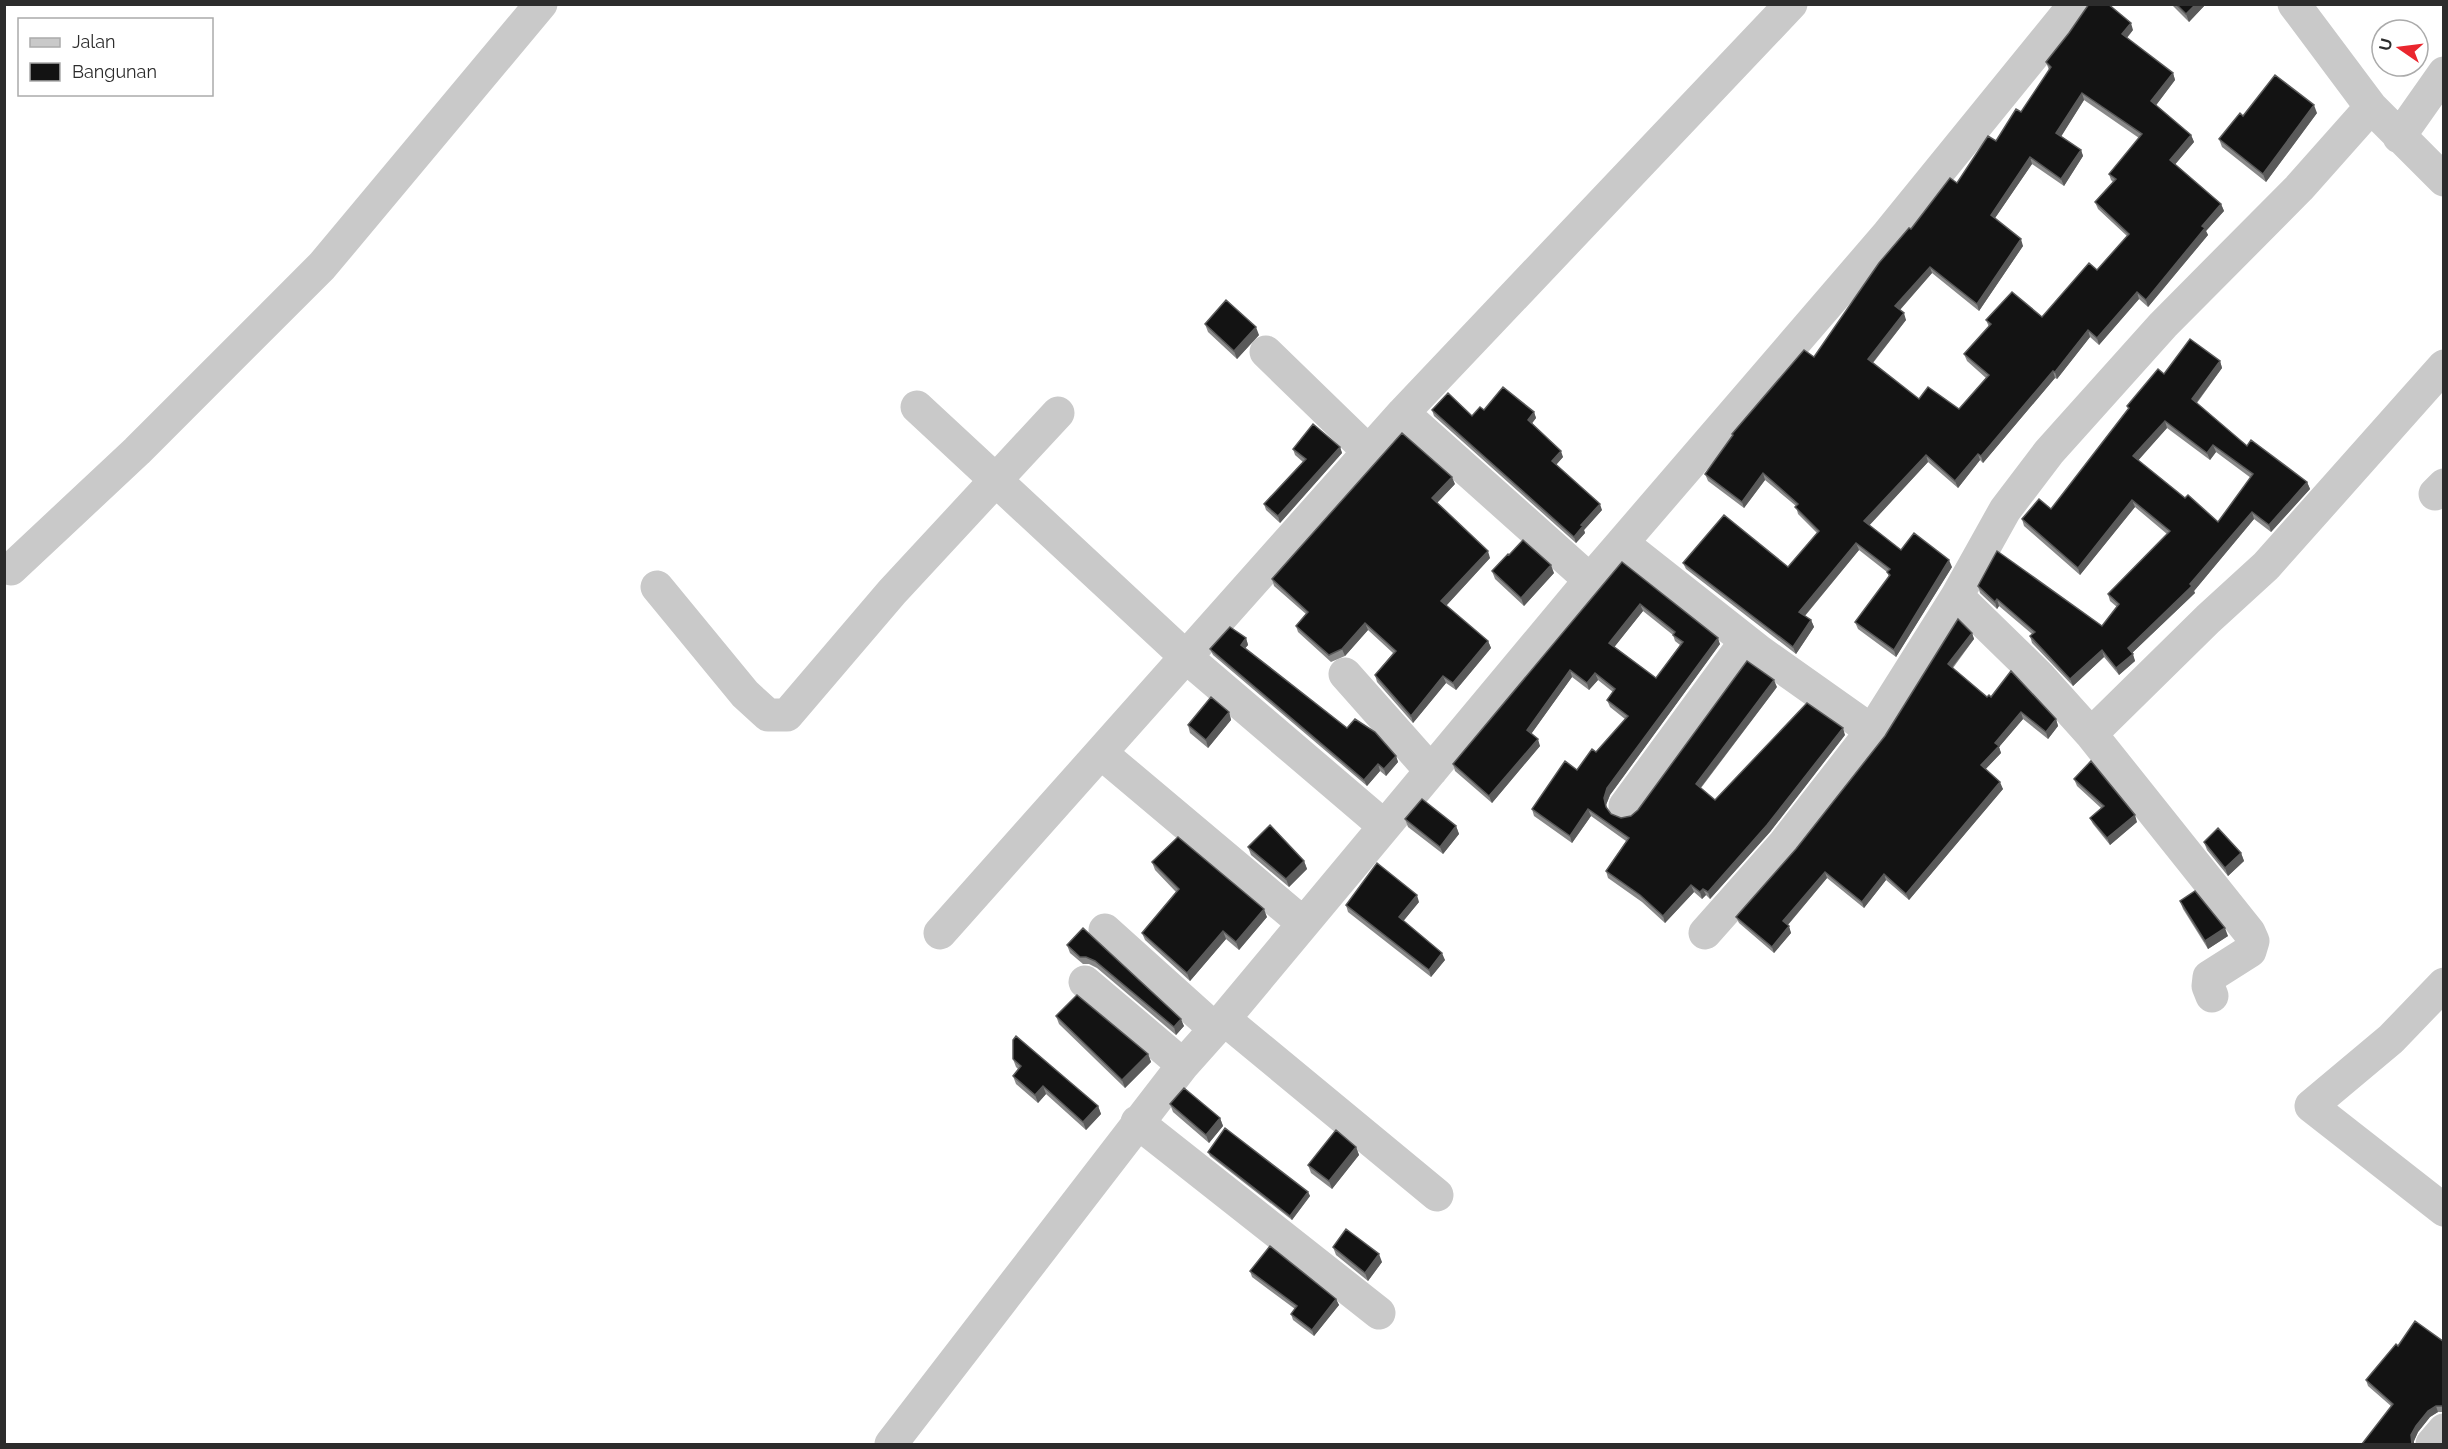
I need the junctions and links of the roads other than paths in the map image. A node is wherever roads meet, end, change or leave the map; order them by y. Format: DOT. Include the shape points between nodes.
graph roads {
  1 [pos="541,4"];
  2 [pos="1791,4"];
  3 [pos="2075,4"];
  4 [pos="2294,4"];
  5 [pos="2444,73"];
  6 [pos="2371,107"];
  7 [pos="2399,137"];
  8 [pos="2444,180"];
  9 [pos="1266,352"];
  10 [pos="2444,366"];
  11 [pos="917,406"];
  12 [pos="1058,413"];
  13 [pos="1403,413"];
  14 [pos="1369,452"];
  15 [pos="996,480"];
  16 [pos="1622,543"];
  17 [pos="11,569"];
  18 [pos="1590,580"];
  19 [pos="657,586"];
  20 [pos="1957,596"];
  21 [pos="1746,640"];
  22 [pos="1186,657"];
  23 [pos="1345,674"];
  24 [pos="1872,731"];
  25 [pos="2091,734"];
  26 [pos="1101,753"];
  27 [pos="1431,771"];
  28 [pos="1625,806"];
  29 [pos="1384,826"];
  30 [pos="1303,923"];
  31 [pos="1105,930"];
  32 [pos="940,933"];
  33 [pos="1705,933"];
  34 [pos="1085,982"];
  35 [pos="2444,984"];
  36 [pos="2212,996"];
  37 [pos="1220,1024"];
  38 [pos="1183,1065"];
  39 [pos="1137,1122"];
  40 [pos="1437,1195"];
  41 [pos="2444,1210"];
  42 [pos="1379,1313"];
  43 [pos="2444,1430"];
  44 [pos="891,1444"];
  45 [pos="2432,1444"];
  1 -- 17 [label="street" via="322,266 138,451"];
  2 -- 13 [label="street"];
  3 -- 16 [label="street" via="1888,234"];
  4 -- 6 [label="street"];
  5 -- 7 [label="street"];
  6 -- 7 [label="street"];
  6 -- 20 [label="street" via="2299,188 2163,325 2049,452 2006,510"];
  7 -- 8 [label="street"];
  9 -- 14 [label="street"];
  10 -- 25 [label="street" via="2266,566"];
  11 -- 15 [label="street"];
  12 -- 15 [label="street"];
  13 -- 14 [label="street"];
  13 -- 18 [label="street"];
  14 -- 22 [label="street"];
  15 -- 19 [label="street" via="892,592 787,715 768,716 745,694"];
  15 -- 22 [label="street"];
  16 -- 18 [label="street"];
  16 -- 21 [label="street"];
  18 -- 27 [label="street"];
  20 -- 24 [label="street"];
  20 -- 25 [label="street" via="2039,676"];
  21 -- 24 [label="street"];
  21 -- 28 [label="street"];
  22 -- 26 [label="street"];
  22 -- 29 [label="street"];
  23 -- 27 [label="street"];
  24 -- 33 [label="street" via="1832,786"];
  25 -- 36 [label="street" via="2249,932 2253,941 2250,951 2209,977"];
  26 -- 30 [label="street"];
  26 -- 32 [label="street"];
  27 -- 29 [label="street"];
  29 -- 30 [label="street"];
  30 -- 37 [label="street"];
  31 -- 37 [label="street"];
  34 -- 38 [label="street"];
  35 -- 41 [label="street" via="2391,1039 2311,1106"];
  37 -- 38 [label="street"];
  37 -- 40 [label="street"];
  38 -- 39 [label="street"];
  39 -- 42 [label="street"];
  39 -- 44 [label="street"];
  43 -- 45 [label="street"];
}
